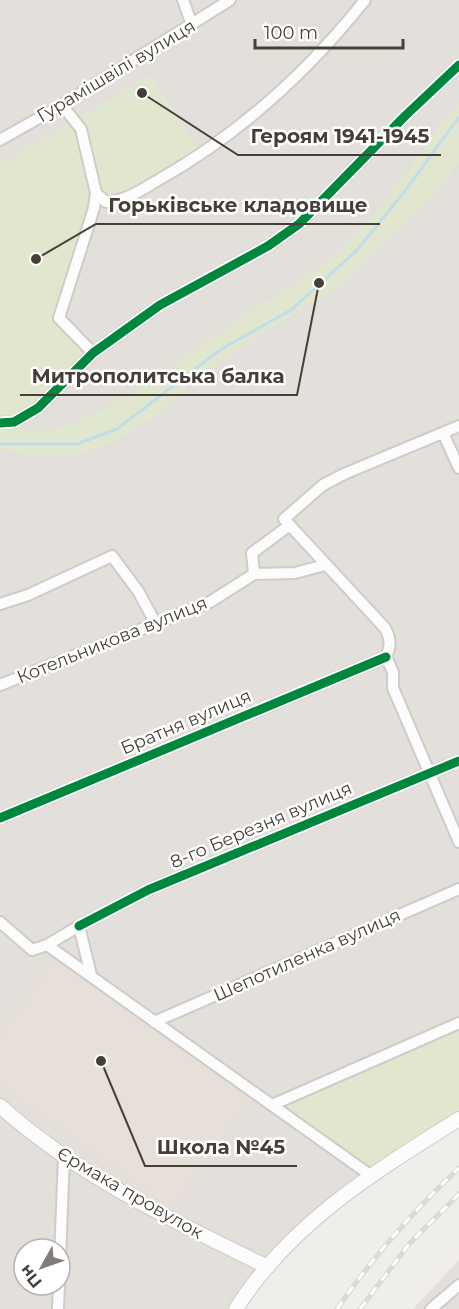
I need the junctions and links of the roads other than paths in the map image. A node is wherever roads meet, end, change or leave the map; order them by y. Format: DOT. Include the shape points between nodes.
graph roads {
  1 [pos="183,0"];
  2 [pos="230,0"];
  3 [pos="365,0"];
  4 [pos="192,25"];
  5 [pos="459,65"];
  6 [pos="62,105"];
  7 [pos="0,140"];
  8 [pos="96,193"];
  9 [pos="93,353"];
  10 [pos="0,423"];
  11 [pos="459,426"];
  12 [pos="442,434"];
  13 [pos="459,468"];
  14 [pos="290,525"];
  15 [pos="325,565"];
  16 [pos="254,574"];
  17 [pos="0,604"];
  18 [pos="156,624"];
  19 [pos="386,657"];
  20 [pos="0,685"];
  21 [pos="459,760"];
  22 [pos="429,773"];
  23 [pos="0,818"];
  24 [pos="459,842"];
  25 [pos="459,888"];
  26 [pos="0,922"];
  27 [pos="79,926"];
  28 [pos="47,945"];
  29 [pos="91,975"];
  30 [pos="154,1022"];
  31 [pos="459,1023"];
  32 [pos="272,1105"];
  33 [pos="0,1106"];
  34 [pos="459,1119"];
  35 [pos="64,1156"];
  36 [pos="370,1175"];
  37 [pos="61,1237"];
  38 [pos="268,1268"];
  39 [pos="459,1285"];
  40 [pos="236,1309"];
  41 [pos="431,1309"];
  1 -- 4 [label="street"];
  2 -- 4 [label="street, Гурамішвілі вулиця"];
  3 -- 8 [label="street" via="328,47 289,86 223,140 119,201 106,202"];
  4 -- 6 [label="street, Гурамішвілі вулиця"];
  5 -- 9 [label="street" via="299,224 268,246 160,304"];
  6 -- 7 [label="street, Гурамішвілі вулиця"];
  6 -- 8 [label="street" via="81,129"];
  8 -- 9 [label="street" via="59,311 62,322"];
  9 -- 10 [label="street" via="38,408 14,422"];
  11 -- 12 [label="street"];
  12 -- 13 [label="street"];
  12 -- 14 [label="street" via="385,455 323,485 284,519"];
  14 -- 15 [label="street"];
  14 -- 16 [label="street" via="252,553"];
  15 -- 16 [label="street" via="295,573"];
  15 -- 19 [label="street" via="385,628 390,638"];
  16 -- 18 [label="street, Котельникова вулиця" via="210,602"];
  17 -- 18 [label="street" via="112,556"];
  18 -- 20 [label="street, Котельникова вулиця"];
  19 -- 22 [label="street" via="393,672 393,688"];
  19 -- 23 [label="street, Братня вулиця"];
  21 -- 22 [label="street, 8-го Березня вулиця"];
  22 -- 24 [label="street"];
  22 -- 27 [label="street, 8-го Березня вулиця" via="148,890"];
  25 -- 30 [label="street, Шепотиленка вулиця"];
  26 -- 28 [label="street" via="15,932 27,948"];
  27 -- 28 [label="street, 8-го Березня вулиця"];
  27 -- 29 [label="street"];
  28 -- 29 [label="street"];
  29 -- 30 [label="street"];
  30 -- 32 [label="street"];
  31 -- 32 [label="street"];
  32 -- 36 [label="street"];
  33 -- 35 [label="street, Єрмака провулок"];
  34 -- 36 [label="street"];
  35 -- 37 [label="street"];
  35 -- 38 [label="street, Єрмака провулок" via="130,1197"];
  36 -- 38 [label="street" via="333,1202"];
  38 -- 40 [label="street"];
  39 -- 41 [label="street"];
}
